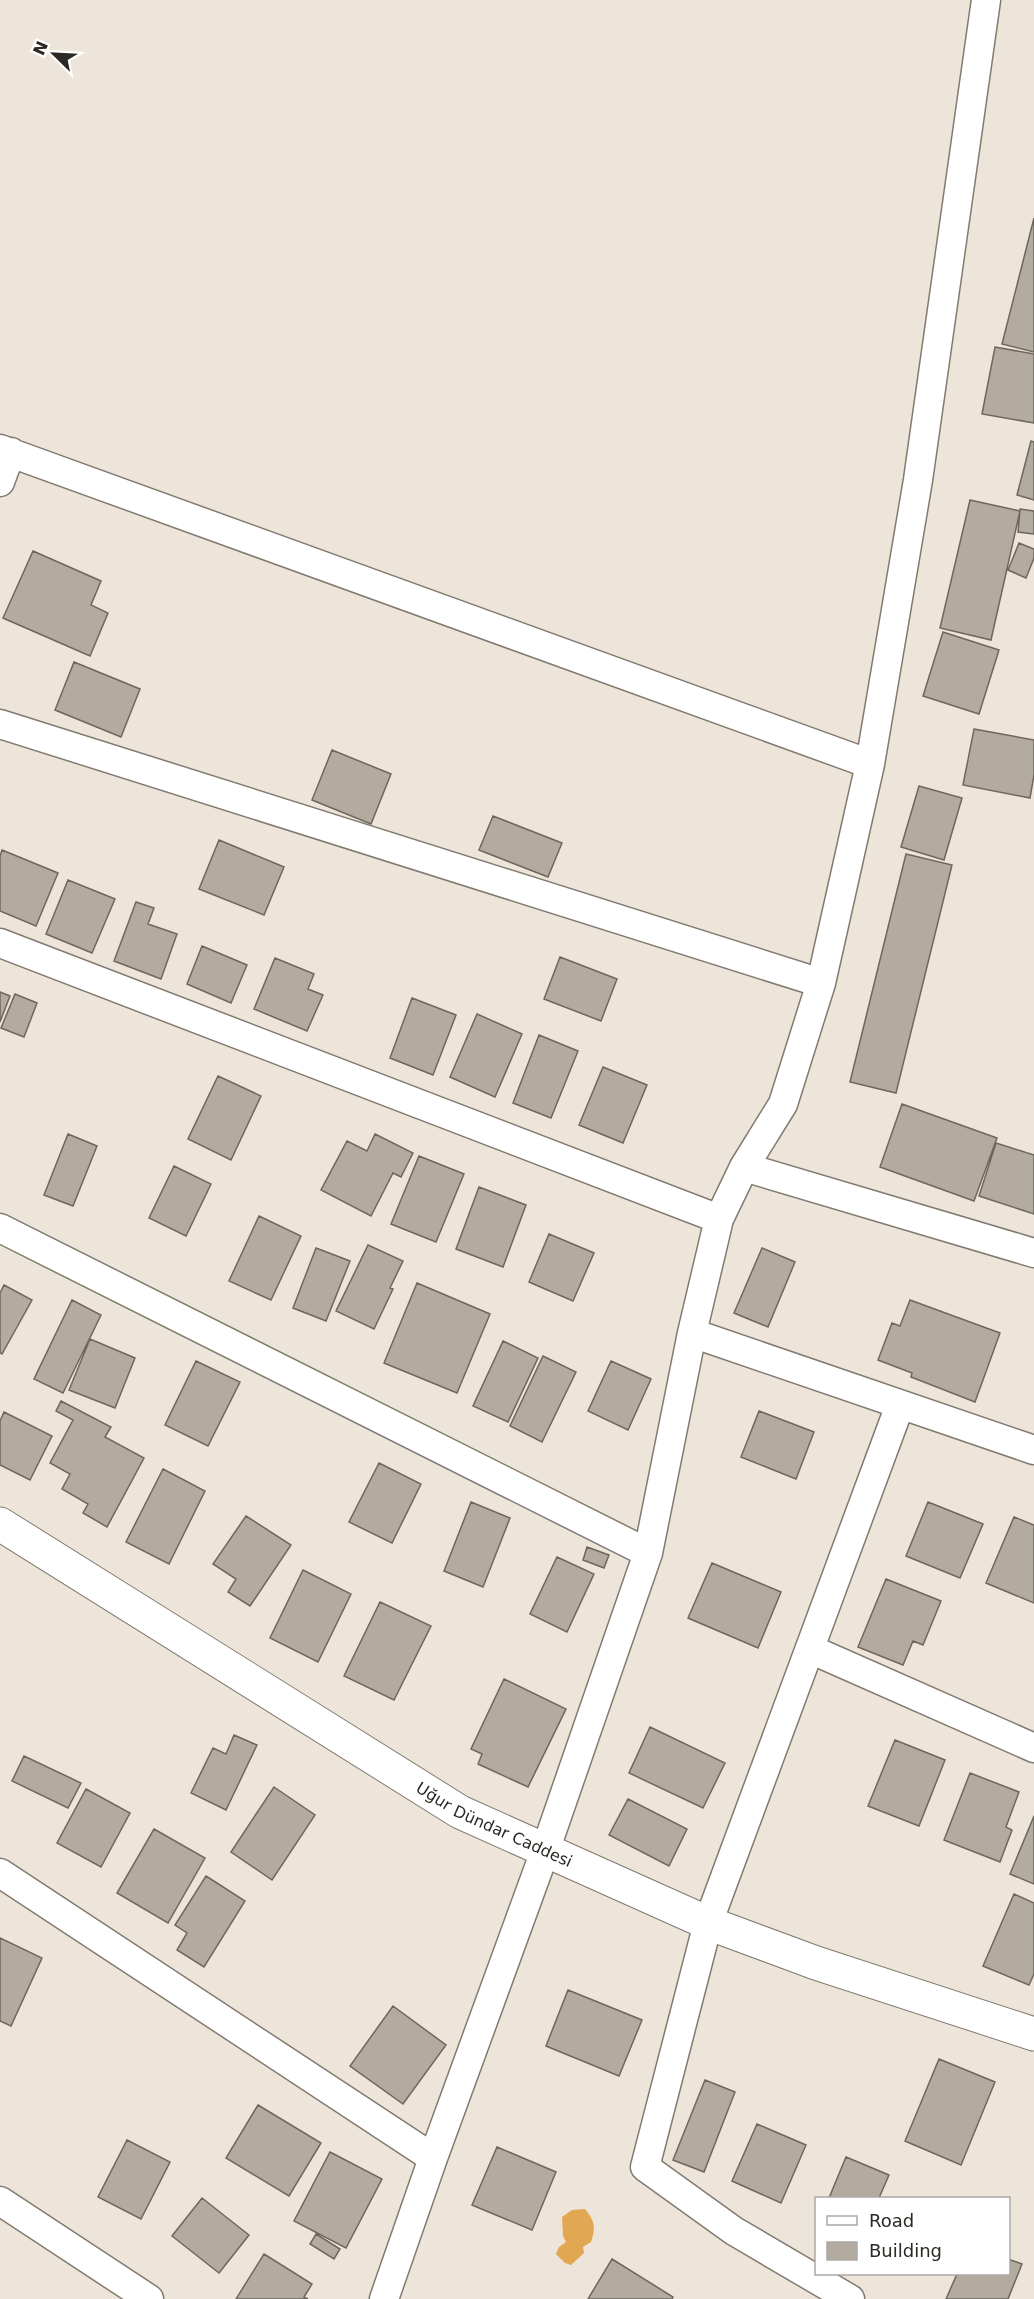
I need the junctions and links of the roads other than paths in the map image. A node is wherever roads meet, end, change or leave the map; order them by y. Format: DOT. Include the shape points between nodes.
graph roads {
  1 [pos="986,0"];
  2 [pos="5,450"];
  3 [pos="0,482"];
  4 [pos="0,724"];
  5 [pos="870,764"];
  6 [pos="0,943"];
  7 [pos="822,983"];
  8 [pos="744,1167"];
  9 [pos="719,1219"];
  10 [pos="0,1228"];
  11 [pos="1034,1253"];
  12 [pos="692,1333"];
  13 [pos="900,1405"];
  14 [pos="1034,1450"];
  15 [pos="0,1524"];
  16 [pos="648,1553"];
  17 [pos="810,1649"];
  18 [pos="1034,1748"];
  19 [pos="545,1851"];
  20 [pos="0,1873"];
  21 [pos="708,1923"];
  22 [pos="1034,2034"];
  23 [pos="433,2158"];
  24 [pos="0,2200"];
  25 [pos="149,2299"];
  26 [pos="384,2299"];
  27 [pos="850,2299"];
  1 -- 5 [label="street" via="918,480"];
  2 -- 3 [label="street"];
  2 -- 5 [label="street"];
  4 -- 7 [label="street"];
  5 -- 7 [label="street"];
  6 -- 9 [label="street"];
  7 -- 8 [label="street" via="783,1104"];
  8 -- 9 [label="street"];
  8 -- 11 [label="street"];
  9 -- 12 [label="street"];
  10 -- 16 [label="street"];
  12 -- 13 [label="street"];
  12 -- 16 [label="street"];
  13 -- 14 [label="street"];
  13 -- 17 [label="street"];
  15 -- 19 [label="street, Uğur Dündar Caddesi" via="460,1812"];
  16 -- 19 [label="street"];
  17 -- 18 [label="street"];
  17 -- 21 [label="street"];
  19 -- 21 [label="street, Uğur Dündar Caddesi"];
  19 -- 23 [label="street"];
  20 -- 23 [label="street"];
  21 -- 22 [label="street, Uğur Dündar Caddesi" via="816,1963"];
  21 -- 27 [label="street" via="645,2167 734,2231"];
  23 -- 26 [label="street"];
  24 -- 25 [label="street"];
}
